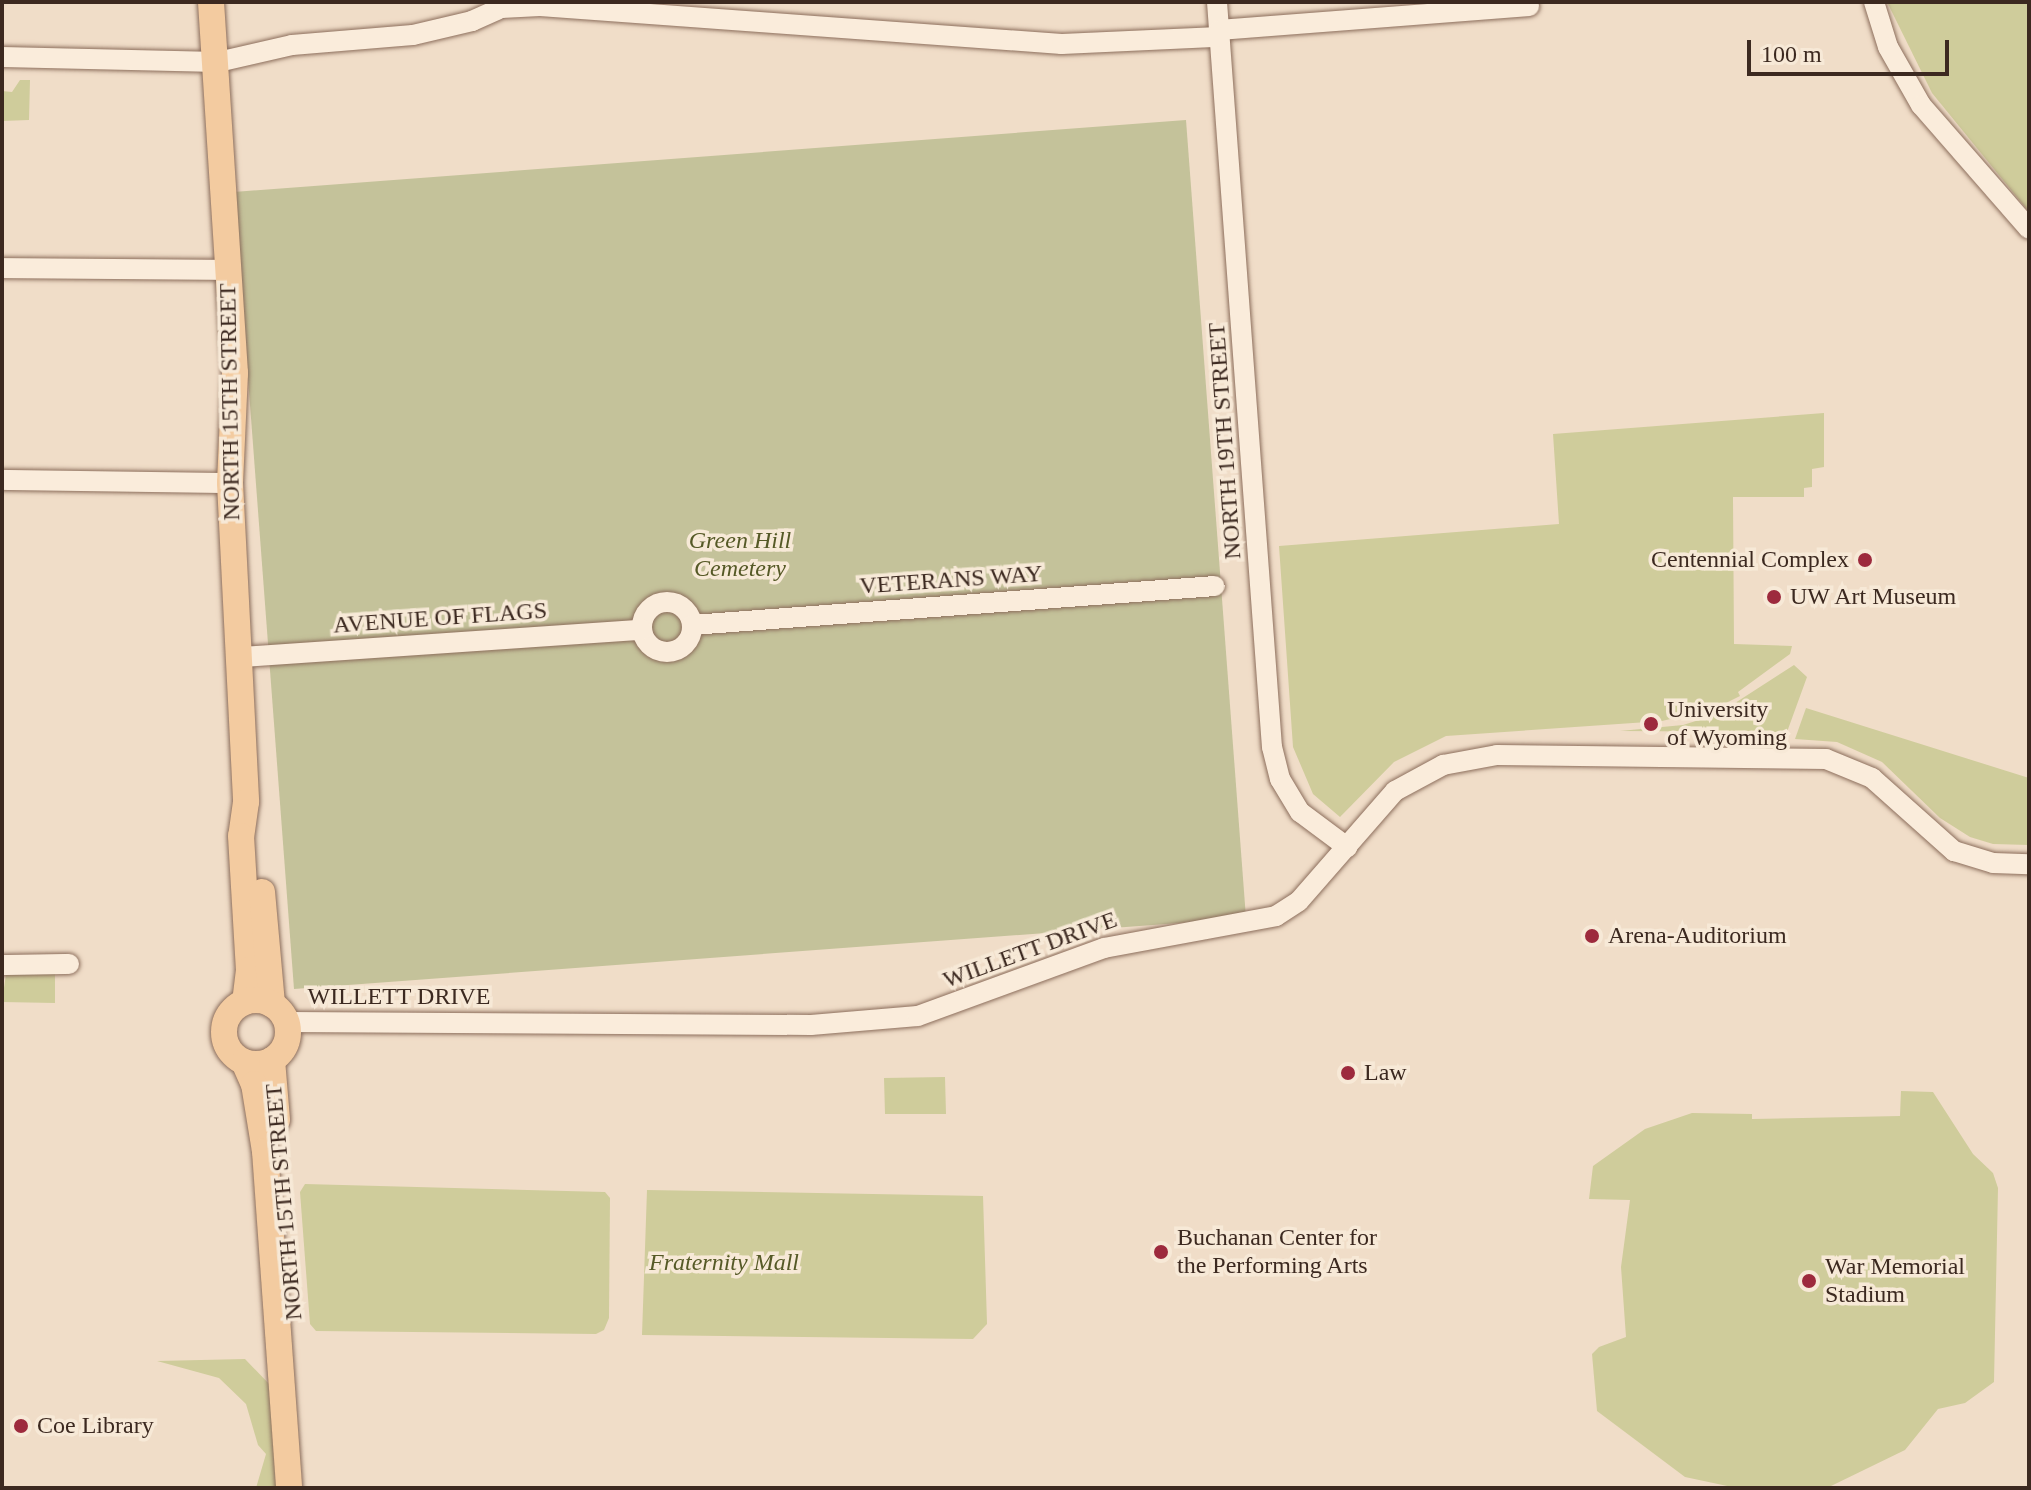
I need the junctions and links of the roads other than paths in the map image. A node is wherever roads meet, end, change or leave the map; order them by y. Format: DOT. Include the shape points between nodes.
graph roads {
  1 [pos="211,2"];
  2 [pos="1217,2"];
  3 [pos="1874,2"];
  4 [pos="1529,6"];
  5 [pos="1219,33"];
  6 [pos="2,57"];
  7 [pos="218,62"];
  8 [pos="2029,229"];
  9 [pos="2,268"];
  10 [pos="227,270"];
  11 [pos="2,480"];
  12 [pos="230,483"];
  13 [pos="1215,586"];
  14 [pos="692,625"];
  15 [pos="642,630"];
  16 [pos="241,657"];
  17 [pos="246,802"];
  18 [pos="1347,847"];
  19 [pos="2029,864"];
  20 [pos="69,964"];
  21 [pos="2,965"];
  22 [pos="245,1002"];
  23 [pos="279,1014"];
  24 [pos="272,1060"];
  25 [pos="244,1062"];
  26 [pos="288,1343"];
  27 [pos="289,1488"];
  28 [pos="306,1488"];
  1 -- 7 [label="main road, NORTH 15TH STREET"];
  2 -- 5 [label="street, NORTH 19TH STREET"];
  3 -- 8 [label="street" via="1888,47 1921,105"];
  4 -- 5 [label="street"];
  5 -- 7 [label="street" via="1062,44 540,6 501,8 413,35 292,45"];
  5 -- 18 [label="street, NORTH 19TH STREET" via="1272,747 1280,779 1300,812"];
  6 -- 7 [label="street"];
  7 -- 10 [label="main road, NORTH 15TH STREET"];
  9 -- 10 [label="street"];
  10 -- 12 [label="main road, NORTH 15TH STREET" via="235,373"];
  11 -- 12 [label="street"];
  12 -- 16 [label="main road, NORTH 15TH STREET"];
  13 -- 14 [label="street, VETERANS WAY"];
  14 -- 15 [label="street" via="688,640 669,652 649,644"];
  14 -- 15 [label="street" via="687,612 668,602 649,610"];
  15 -- 16 [label="street, AVENUE OF FLAGS"];
  16 -- 17 [label="main road, NORTH 15TH STREET"];
  17 -- 22 [label="main road, NORTH 15TH STREET" via="241,836 249,970"];
  17 -- 23 [label="main road, NORTH 15TH STREET" via="256,835"];
  18 -- 19 [label="street, WILLETT DRIVE" via="1395,791 1468,758 1542,753 1794,757 1844,763 1872,778 1954,851 1993,863"];
  18 -- 23 [label="street, WILLETT DRIVE" via="1299,901 1276,916 1104,948 918,1016 811,1025"];
  20 -- 21 [label="street"];
  22 -- 23 [label="main road"];
  22 -- 25 [label="main road, NORTH 15TH STREET" via="228,1016 223,1030 230,1051"];
  23 -- 24 [label="main road, NORTH 15TH STREET" via="286,1042"];
  24 -- 25 [label="main road, NORTH 15TH STREET"];
  24 -- 26 [label="main road, NORTH 15TH STREET"];
  25 -- 26 [label="main road, NORTH 15TH STREET" via="254,1084 265,1151"];
  26 -- 27 [label="main road"];
  26 -- 28 [label="main road"];
}
